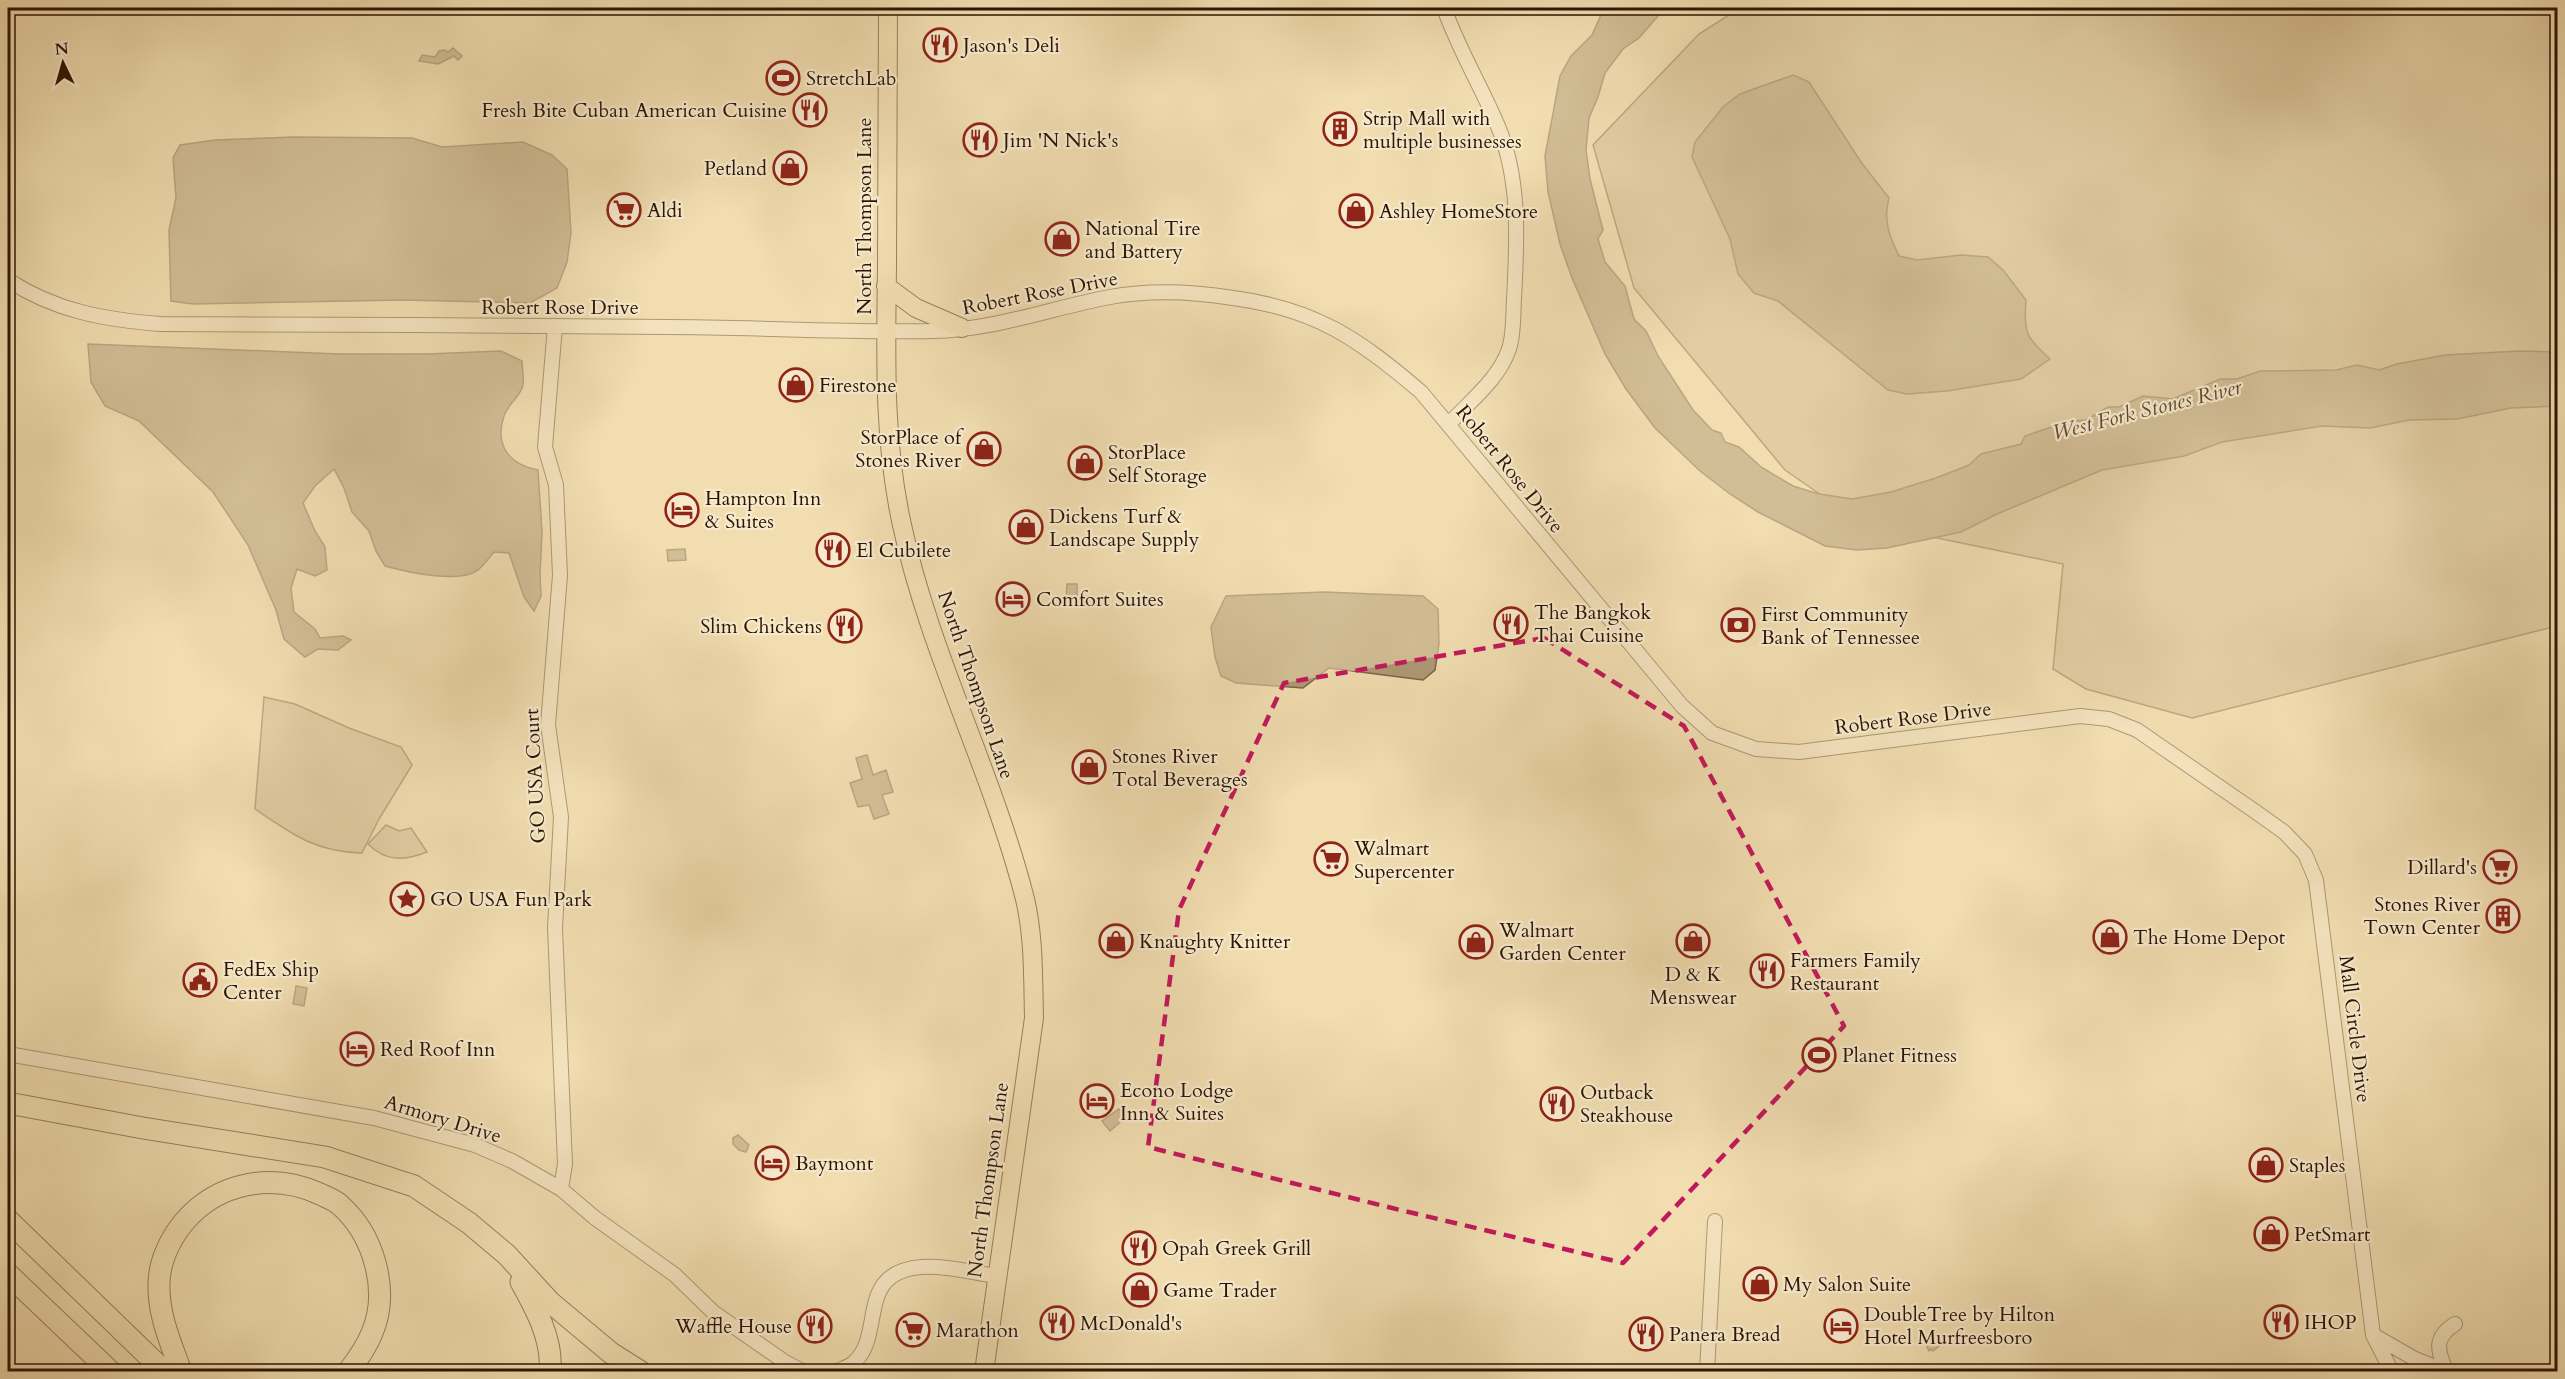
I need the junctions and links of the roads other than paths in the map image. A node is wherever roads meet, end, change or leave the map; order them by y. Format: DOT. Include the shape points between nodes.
graph roads {
  1 [pos="888,8"];
  2 [pos="1444,8"];
  3 [pos="8,280"];
  4 [pos="886,286"];
  5 [pos="555,326"];
  6 [pos="962,328"];
  7 [pos="886,331"];
  8 [pos="1449,424"];
  9 [pos="2206,777"];
  10 [pos="8,1054"];
  11 [pos="8,1102"];
  12 [pos="561,1189"];
  13 [pos="8,1220"];
  14 [pos="1714,1221"];
  15 [pos="469,1223"];
  16 [pos="8,1274"];
  17 [pos="997,1276"];
  18 [pos="2455,1324"];
  19 [pos="2373,1335"];
  20 [pos="111,1371"];
  21 [pos="165,1371"];
  22 [pos="182,1371"];
  23 [pos="348,1371"];
  24 [pos="550,1371"];
  25 [pos="641,1371"];
  26 [pos="804,1371"];
  27 [pos="835,1371"];
  28 [pos="984,1371"];
  29 [pos="1707,1371"];
  30 [pos="2392,1371"];
  31 [pos="2446,1371"];
  1 -- 4 [label="main road, North Thompson Lane"];
  2 -- 8 [label="street" via="1497,125 1512,167 1515,205 1509,348 1489,382"];
  3 -- 5 [label="street, Robert Rose Drive" via="71,311 115,321"];
  4 -- 6 [label="main road" via="916,308"];
  4 -- 7 [label="main road, North Thompson Lane"];
  5 -- 7 [label="street, Robert Rose Drive"];
  5 -- 12 [label="street, GO USA Court" via="545,447 556,485 560,575 548,725 561,818 555,928 565,1164"];
  6 -- 7 [label="street, Robert Rose Drive"];
  6 -- 8 [label="street, Robert Rose Drive" via="995,325 1114,296 1221,297 1285,307 1335,327 1377,354 1421,392"];
  7 -- 17 [label="main road, North Thompson Lane" via="891,472 902,527 918,586 1027,911 1034,1018"];
  8 -- 9 [label="street, Robert Rose Drive" via="1682,706 1713,733 1756,749 1799,752 2080,716 2109,719 2137,730"];
  9 -- 19 [label="street, Mall Circle Drive" via="2284,832 2305,854 2316,880"];
  10 -- 12 [label="street, Armory Drive" via="388,1121 475,1145"];
  11 -- 15 [label="highway" via="325,1157 414,1186"];
  12 -- 26 [label="street, Armory Drive" via="675,1275 713,1312"];
  13 -- 21 [label="highway"];
  14 -- 29 [label="street"];
  15 -- 24 [label="highway" via="518,1276 540,1316"];
  15 -- 25 [label="highway" via="507,1255 550,1302 611,1353"];
  16 -- 20 [label="highway"];
  17 -- 27 [label="street" via="924,1266 901,1270 883,1285 873,1303 867,1341 860,1354 853,1363"];
  17 -- 28 [label="main road, North Thompson Lane"];
  18 -- 31 [label="street" via="2439,1342"];
  19 -- 30 [label="street, Mall Circle Drive"];
  19 -- 31 [label="street"];
  22 -- 23 [label="highway" via="161,1315 159,1283 164,1255 196,1209 236,1188 271,1181 297,1186 339,1204 358,1225 371,1248 380,1304 373,1331"];
}
